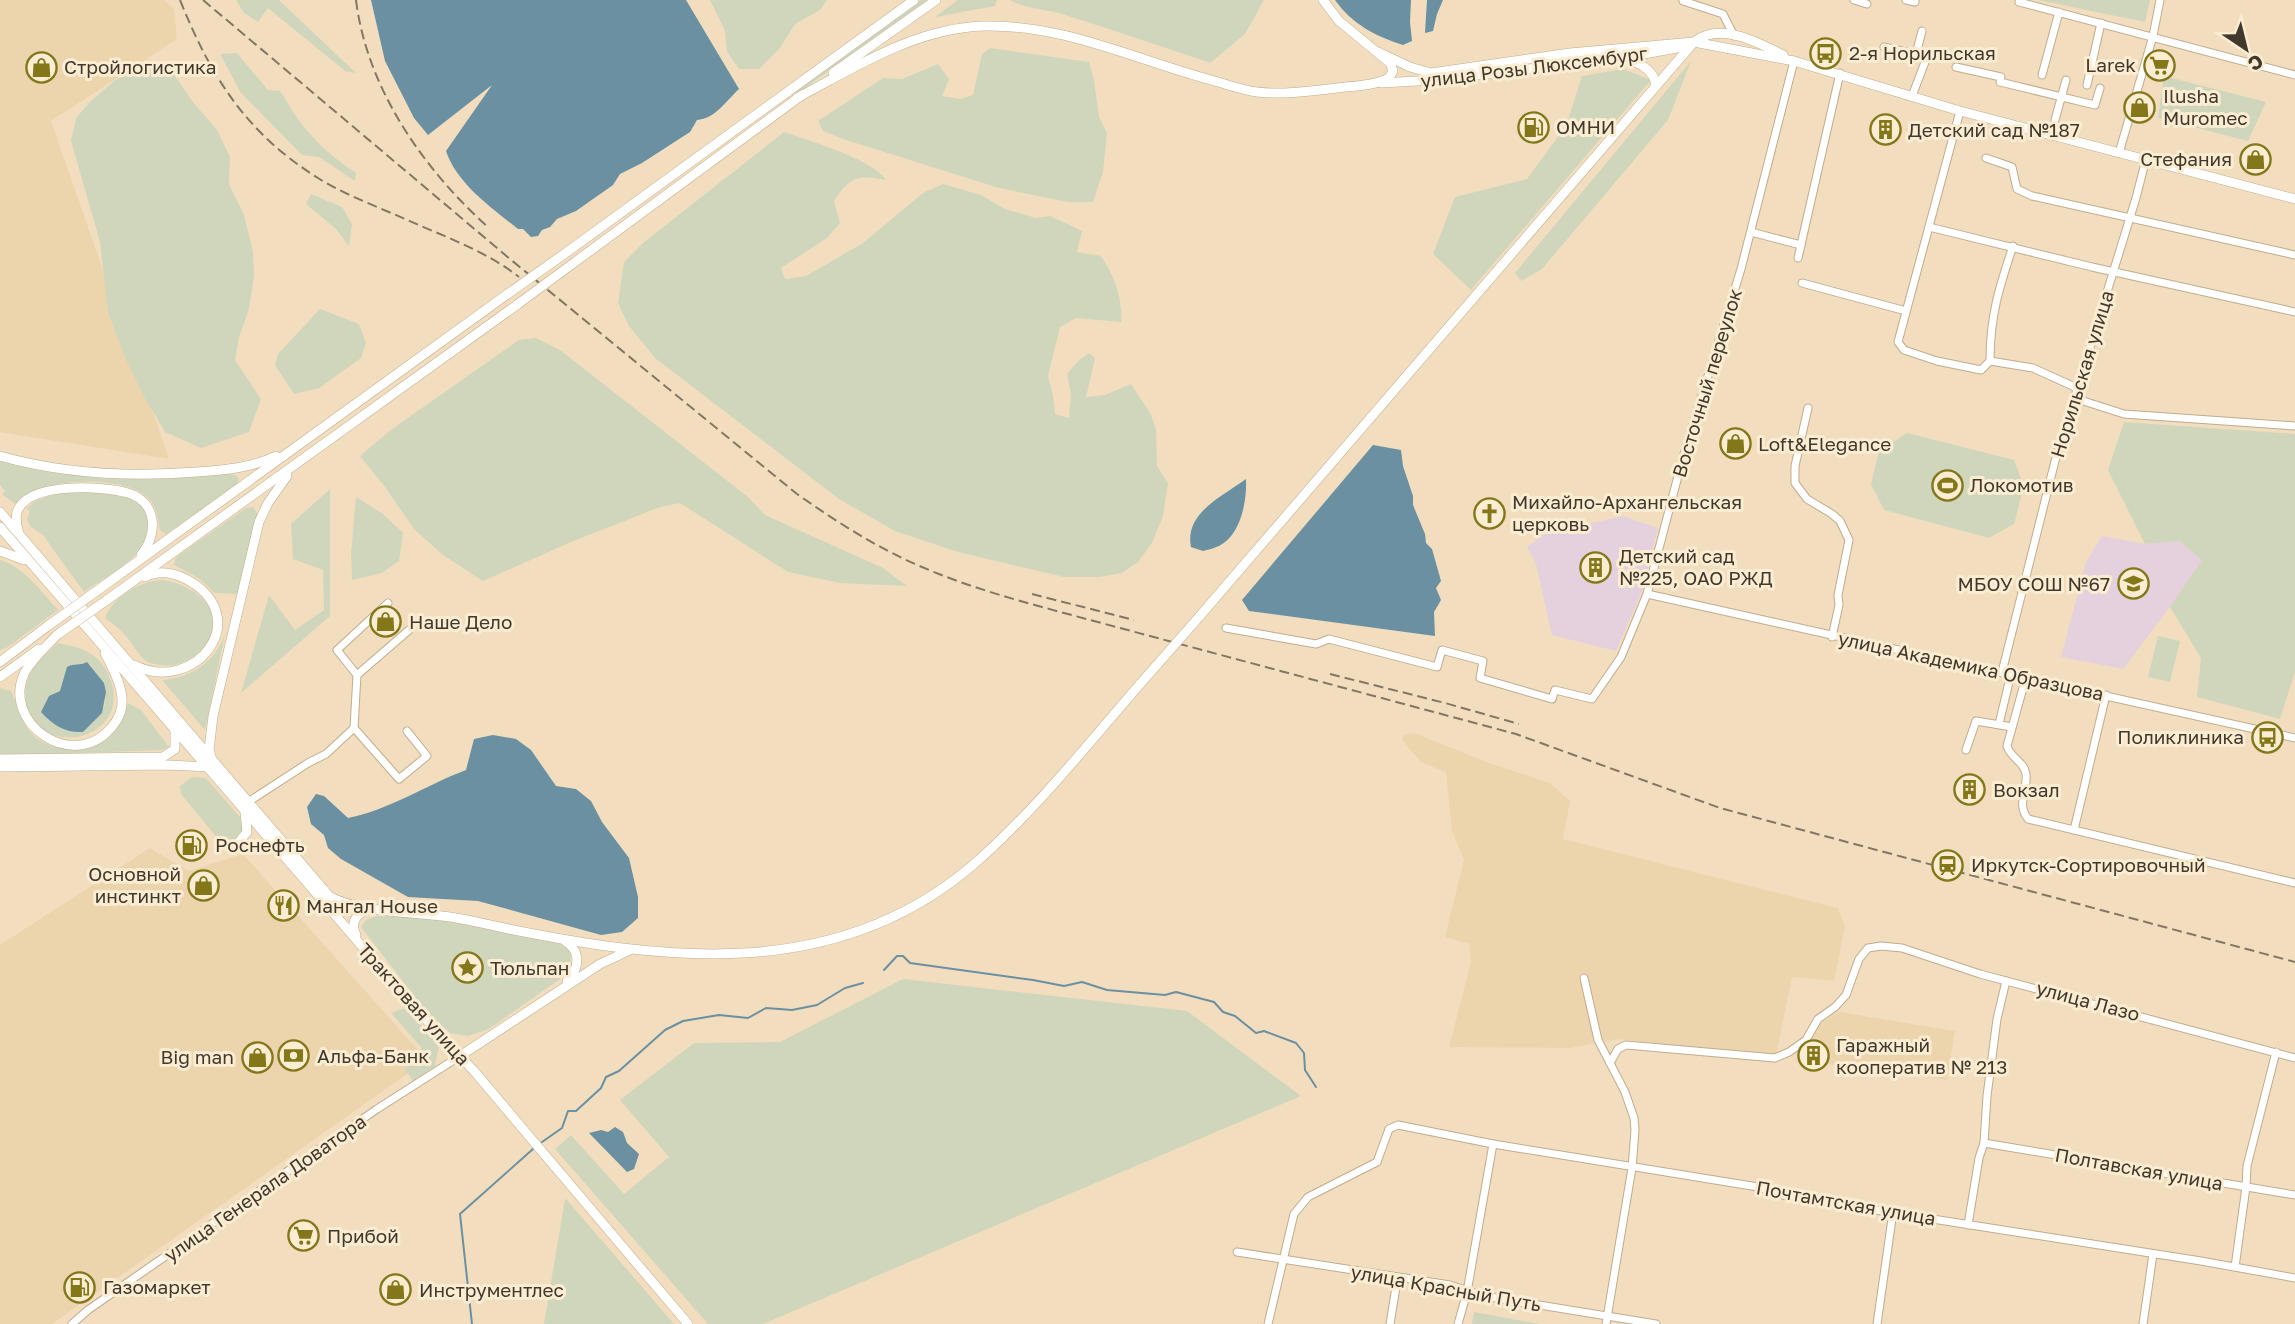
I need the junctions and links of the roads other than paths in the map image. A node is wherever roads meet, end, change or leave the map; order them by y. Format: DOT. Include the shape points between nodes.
graph roads {
  1 [pos="914,0"];
  2 [pos="936,0"];
  3 [pos="1323,0"];
  4 [pos="1854,0"];
  5 [pos="1906,0"];
  6 [pos="1915,0"];
  7 [pos="2160,0"];
  8 [pos="1684,1"];
  9 [pos="2019,2"];
  10 [pos="1867,4"];
  11 [pos="2059,12"];
  12 [pos="2101,23"];
  13 [pos="1922,31"];
  14 [pos="1734,36"];
  15 [pos="2153,36"];
  16 [pos="1694,42"];
  17 [pos="1884,47"];
  18 [pos="1376,51"];
  19 [pos="1916,54"];
  20 [pos="1570,58"];
  21 [pos="1621,58"];
  22 [pos="1794,61"];
  23 [pos="1956,67"];
  24 [pos="1462,73"];
  25 [pos="1840,73"];
  26 [pos="2042,75"];
  27 [pos="2295,75"];
  28 [pos="2066,80"];
  29 [pos="1372,83"];
  30 [pos="1656,85"];
  31 [pos="2087,85"];
  32 [pos="2100,89"];
  33 [pos="1912,96"];
  34 [pos="2062,97"];
  35 [pos="797,99"];
  36 [pos="1960,111"];
  37 [pos="2055,120"];
  38 [pos="2119,153"];
  39 [pos="1986,158"];
  40 [pos="2146,159"];
  41 [pos="2295,199"];
  42 [pos="2130,218"];
  43 [pos="1930,227"];
  44 [pos="1751,232"];
  45 [pos="1801,245"];
  46 [pos="2013,246"];
  47 [pos="2295,255"];
  48 [pos="1798,258"];
  49 [pos="2113,271"];
  50 [pos="1802,283"];
  51 [pos="1906,311"];
  52 [pos="2295,312"];
  53 [pos="1990,361"];
  54 [pos="2077,388"];
  55 [pos="2074,398"];
  56 [pos="1808,408"];
  57 [pos="2295,426"];
  58 [pos="316,432"];
  59 [pos="326,444"];
  60 [pos="0,456"];
  61 [pos="0,512"];
  62 [pos="0,527"];
  63 [pos="19,535"];
  64 [pos="0,551"];
  65 [pos="32,565"];
  66 [pos="98,590"];
  67 [pos="1647,594"];
  68 [pos="107,600"];
  69 [pos="388,603"];
  70 [pos="1226,628"];
  71 [pos="409,630"];
  72 [pos="57,635"];
  73 [pos="1832,637"];
  74 [pos="97,639"];
  75 [pos="19,648"];
  76 [pos="0,655"];
  77 [pos="127,661"];
  78 [pos="0,662"];
  79 [pos="2002,672"];
  80 [pos="357,674"];
  81 [pos="2011,674"];
  82 [pos="0,677"];
  83 [pos="2026,677"];
  84 [pos="2106,695"];
  85 [pos="1999,724"];
  86 [pos="2012,727"];
  87 [pos="354,728"];
  88 [pos="175,729"];
  89 [pos="407,731"];
  90 [pos="2295,737"];
  91 [pos="1966,750"];
  92 [pos="0,760"];
  93 [pos="210,763"];
  94 [pos="0,766"];
  95 [pos="245,805"];
  96 [pos="2074,830"];
  97 [pos="235,847"];
  98 [pos="2295,883"];
  99 [pos="373,908"];
  100 [pos="561,939"];
  101 [pos="358,940"];
  102 [pos="636,949"];
  103 [pos="1584,978"];
  104 [pos="2006,981"];
  105 [pos="544,1000"];
  106 [pos="2276,1052"];
  107 [pos="460,1056"];
  108 [pos="2295,1058"];
  109 [pos="1610,1063"];
  110 [pos="1984,1143"];
  111 [pos="1493,1144"];
  112 [pos="1632,1168"];
  113 [pos="2246,1187"];
  114 [pos="2295,1195"];
  115 [pos="1893,1212"];
  116 [pos="1968,1225"];
  117 [pos="1237,1252"];
  118 [pos="2153,1254"];
  119 [pos="1284,1259"];
  120 [pos="2235,1267"];
  121 [pos="1405,1278"];
  122 [pos="2295,1278"];
  123 [pos="1467,1292"];
  124 [pos="1606,1320"];
  125 [pos="72,1324"];
  126 [pos="688,1324"];
  127 [pos="1268,1324"];
  128 [pos="1390,1324"];
  129 [pos="1458,1324"];
  130 [pos="1656,1324"];
  131 [pos="1877,1324"];
  132 [pos="2143,1324"];
  1 -- 58 [label="main road, bridge"];
  2 -- 35 [label="main road"];
  3 -- 18 [label="main road" via="1339,21"];
  4 -- 10 [label="street"];
  5 -- 6 [label="street"];
  7 -- 15 [label="street"];
  8 -- 14 [label="street" via="1723,14"];
  9 -- 11 [label="street"];
  11 -- 12 [label="street"];
  11 -- 26 [label="street"];
  12 -- 15 [label="street"];
  12 -- 31 [label="street"];
  13 -- 19 [label="street"];
  14 -- 16 [label="main road" via="1707,34"];
  14 -- 22 [label="main road" via="1754,40"];
  15 -- 27 [label="street"];
  15 -- 38 [label="street"];
  16 -- 20 [label="main road, улица Розы Люксембург"];
  16 -- 21 [label="main road, улица Розы Люксембург"];
  16 -- 22 [label="main road, улица Розы Люксембург"];
  16 -- 30 [label="main road"];
  17 -- 19 [label="street"];
  18 -- 24 [label="main road, улица Розы Люксембург" via="1425,72"];
  18 -- 29 [label="main road" via="1393,71 1388,79"];
  19 -- 33 [label="street" via="1927,57"];
  20 -- 21 [label="main road, улица Розы Люксембург"];
  20 -- 24 [label="main road, улица Розы Люксембург"];
  21 -- 30 [label="main road" via="1644,66"];
  22 -- 25 [label="main road, улица Розы Люксембург"];
  22 -- 44 [label="street, Восточный переулок"];
  23 -- 34 [label="street"];
  24 -- 29 [label="main road, улица Розы Люксембург"];
  25 -- 33 [label="main road, улица Розы Люксембург"];
  25 -- 45 [label="street"];
  28 -- 34 [label="street"];
  29 -- 35 [label="main road, улица Розы Люксембург" via="1257,92 1059,35 983,26 909,42"];
  30 -- 102 [label="main road, bridge" via="1199,617 992,848 948,884 901,912 849,934 775,952 722,955"];
  32 -- 34 [label="street" via="2095,105"];
  33 -- 36 [label="main road, улица Розы Люксембург"];
  34 -- 37 [label="street"];
  35 -- 59 [label="main road, bridge"];
  36 -- 38 [label="main road, улица Розы Люксембург"];
  36 -- 43 [label="street"];
  38 -- 40 [label="main road, улица Розы Люксембург"];
  39 -- 42 [label="street" via="2012,167 2021,193"];
  40 -- 41 [label="main road, улица Розы Люксембург"];
  40 -- 42 [label="street, Норильская улица"];
  42 -- 47 [label="street"];
  42 -- 49 [label="street, Норильская улица"];
  43 -- 46 [label="street"];
  43 -- 51 [label="street"];
  44 -- 45 [label="street"];
  44 -- 67 [label="street, Восточный переулок"];
  45 -- 48 [label="street"];
  46 -- 49 [label="street"];
  46 -- 53 [label="street" via="1995,301"];
  49 -- 52 [label="street"];
  49 -- 54 [label="street, Норильская улица"];
  50 -- 51 [label="street"];
  51 -- 53 [label="street" via="1898,342 1904,350 1981,370"];
  53 -- 54 [label="street" via="2032,368"];
  54 -- 55 [label="street, Норильская улица"];
  55 -- 57 [label="street" via="2124,414"];
  55 -- 79 [label="street, Норильская улица"];
  56 -- 73 [label="street" via="1794,466 1795,483 1807,499 1840,522 1849,540"];
  58 -- 60 [label="main road" via="255,464 170,474 69,470"];
  58 -- 66 [label="main road"];
  59 -- 68 [label="main road"];
  59 -- 93 [label="main road" via="282,481 261,517 213,716"];
  61 -- 63 [label="main road, Трактовая улица"];
  62 -- 65 [label="main road, Трактовая улица"];
  63 -- 66 [label="main road" via="18,510 43,493 86,488 124,492 139,499 153,519 149,543 135,561"];
  63 -- 77 [label="main road, Трактовая улица"];
  64 -- 65 [label="main road"];
  65 -- 74 [label="main road, Трактовая улица"];
  66 -- 75 [label="main road, bridge"];
  67 -- 70 [label="street, Восточный переулок" via="1621,657 1592,699 1555,690 1552,699 1480,678 1483,661 1442,650 1437,667 1329,639 1316,644"];
  67 -- 73 [label="street, улица Академика Образцова"];
  68 -- 72 [label="main road, bridge"];
  68 -- 77 [label="main road" via="150,575 167,573 201,589 218,614 219,628 212,645 188,666 164,674"];
  69 -- 80 [label="street" via="337,650"];
  71 -- 80 [label="street"];
  72 -- 74 [label="main road" via="26,672 21,701 39,732 70,747 85,745 107,732 121,709 121,690"];
  72 -- 82 [label="main road"];
  73 -- 79 [label="street, улица Академика Образцова"];
  74 -- 88 [label="main road, Трактовая улица"];
  75 -- 76 [label="main road"];
  75 -- 78 [label="main road"];
  77 -- 93 [label="main road, Трактовая улица"];
  79 -- 81 [label="street, улица Академика Образцова"];
  80 -- 87 [label="street"];
  81 -- 83 [label="street, улица Академика Образцова"];
  81 -- 85 [label="street"];
  83 -- 84 [label="street, улица Академика Образцова"];
  83 -- 86 [label="street"];
  84 -- 90 [label="street, улица Академика Образцова"];
  84 -- 96 [label="street"];
  85 -- 86 [label="street"];
  85 -- 91 [label="street" via="1976,721"];
  86 -- 96 [label="street" via="2007,746 2025,768 2027,778 2023,813 2028,819"];
  87 -- 89 [label="street" via="399,779 427,755"];
  87 -- 95 [label="street" via="327,754"];
  88 -- 92 [label="main road" via="175,749 163,757"];
  88 -- 93 [label="main road, Трактовая улица"];
  93 -- 94 [label="main road"];
  93 -- 95 [label="main road, Трактовая улица"];
  95 -- 97 [label="main road" via="247,832"];
  95 -- 99 [label="main road, Трактовая улица" via="321,889 337,900"];
  95 -- 101 [label="main road, Трактовая улица"];
  96 -- 98 [label="street"];
  99 -- 100 [label="main road" via="444,916"];
  99 -- 101 [label="main road" via="354,921"];
  100 -- 102 [label="main road"];
  100 -- 105 [label="main road" via="574,949 577,966"];
  101 -- 107 [label="main road, Трактовая улица"];
  102 -- 105 [label="main road" via="613,956"];
  103 -- 109 [label="street" via="1598,1040"];
  104 -- 106 [label="street, улица Лазо"];
  104 -- 109 [label="street, улица Лазо" via="1902,948 1868,948 1846,995 1818,1019 1806,1040 1789,1052 1775,1058 1626,1045"];
  104 -- 110 [label="street" via="1990,1070"];
  105 -- 107 [label="main road"];
  106 -- 108 [label="street, улица Лазо"];
  106 -- 113 [label="street" via="2247,1166"];
  107 -- 125 [label="street, улица Генерала Доватора"];
  107 -- 126 [label="main road, Трактовая улица"];
  109 -- 112 [label="street" via="1634,1118"];
  110 -- 113 [label="street, Полтавская улица"];
  110 -- 116 [label="street"];
  111 -- 112 [label="street, Почтамтская улица"];
  111 -- 119 [label="street, Почтамтская улица" via="1398,1125 1390,1129 1377,1162 1308,1197 1294,1214"];
  111 -- 123 [label="street"];
  112 -- 115 [label="street, Почтамтская улица"];
  112 -- 124 [label="street"];
  113 -- 114 [label="street, Полтавская улица"];
  113 -- 120 [label="street"];
  115 -- 116 [label="street, Почтамтская улица"];
  115 -- 131 [label="street"];
  116 -- 118 [label="street, Почтамтская улица"];
  117 -- 119 [label="street, улица Красный Путь"];
  118 -- 120 [label="street, Почтамтская улица"];
  118 -- 132 [label="street"];
  119 -- 121 [label="street, улица Красный Путь"];
  119 -- 127 [label="street"];
  120 -- 122 [label="street, Почтамтская улица"];
  121 -- 123 [label="street, улица Красный Путь"];
  121 -- 128 [label="street" via="1396,1287"];
  123 -- 124 [label="street, улица Красный Путь"];
  123 -- 129 [label="street"];
  124 -- 130 [label="street, улица Красный Путь"];
}
